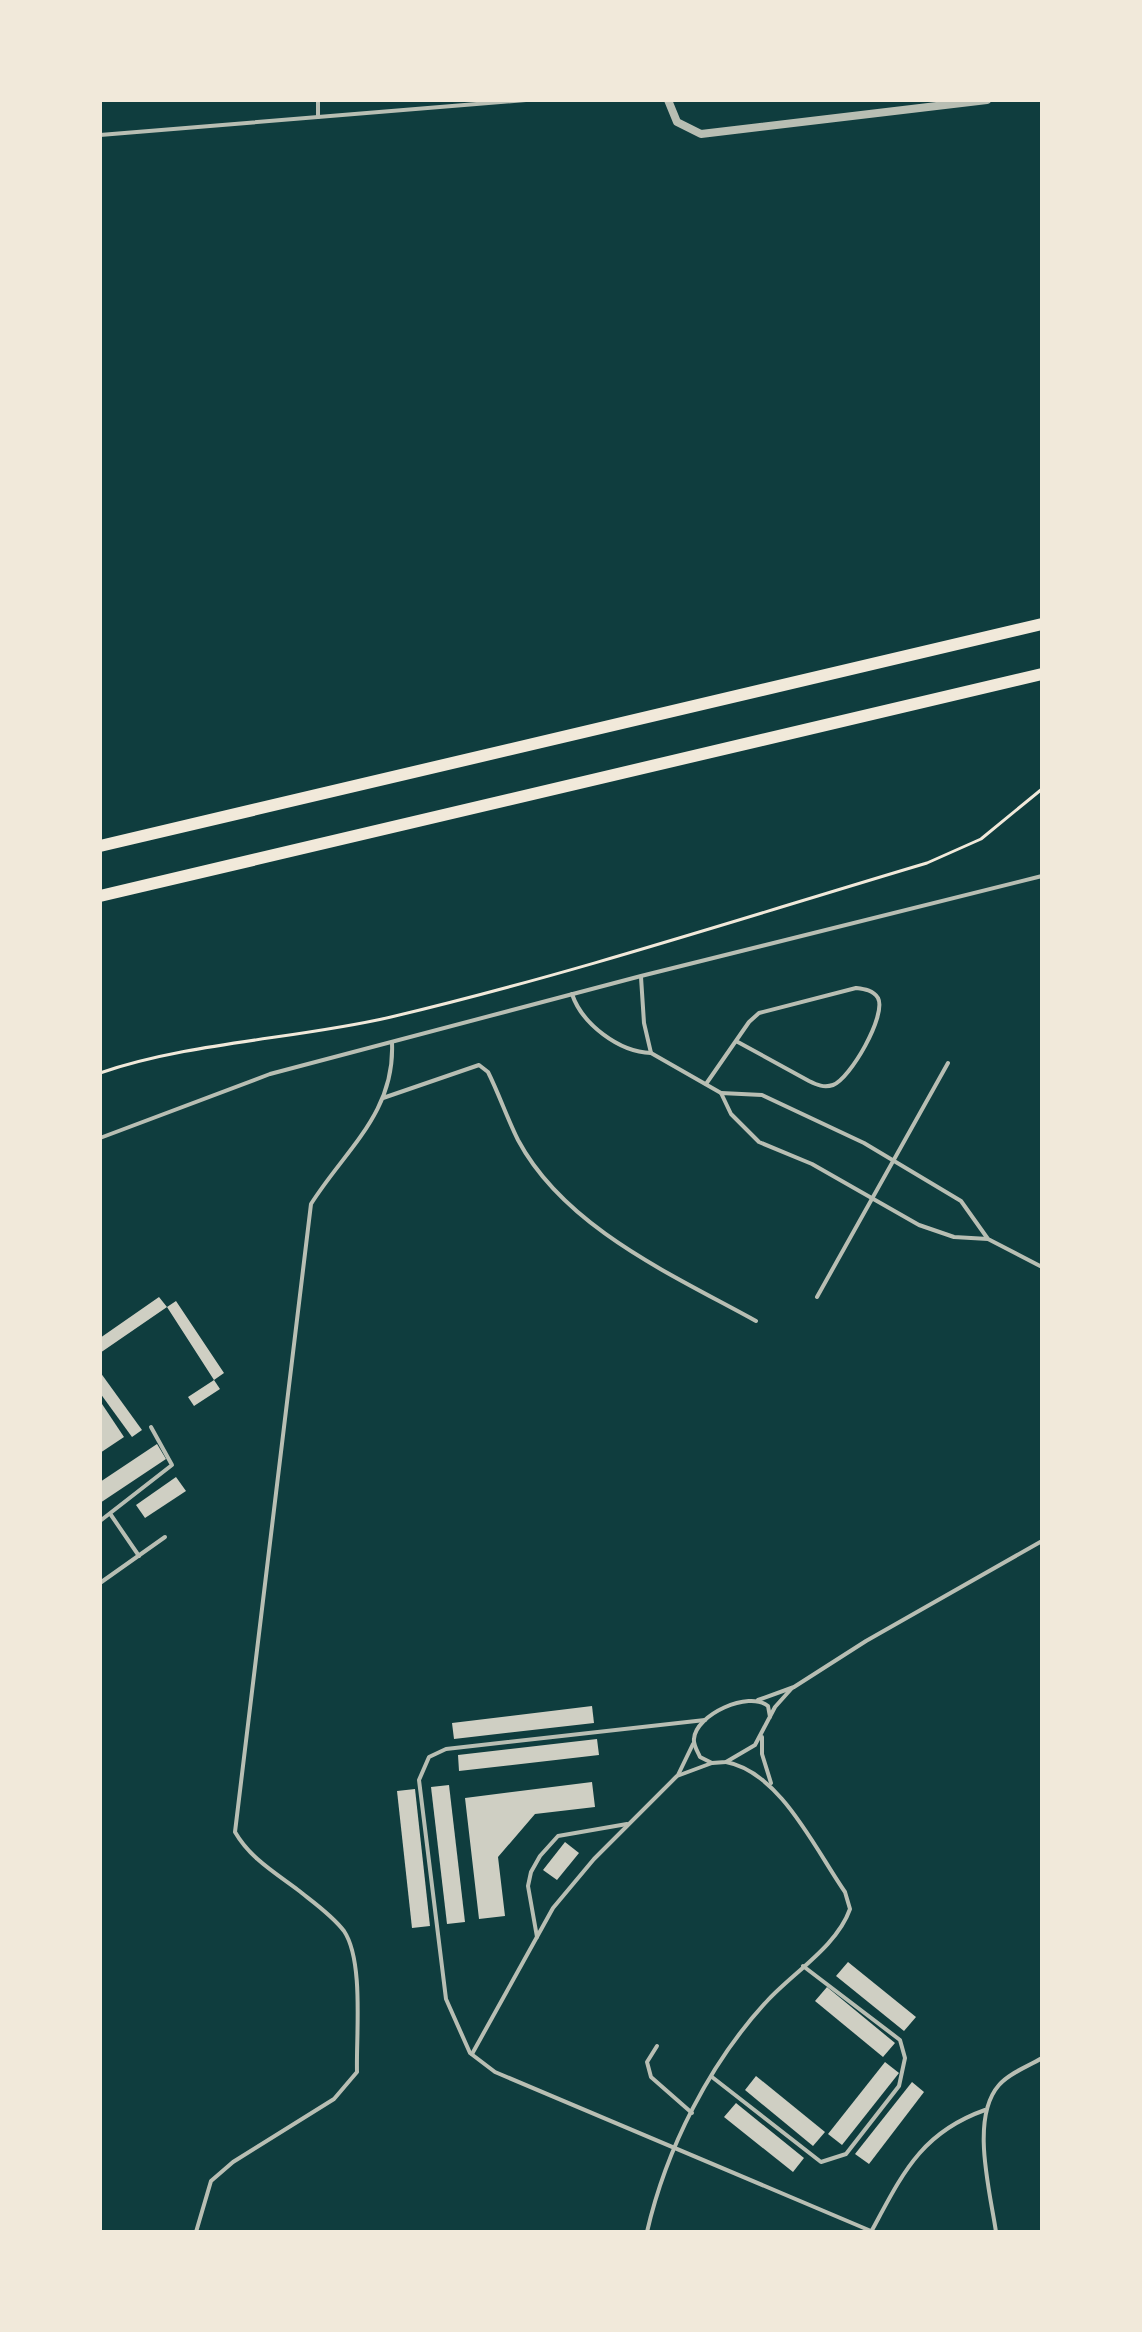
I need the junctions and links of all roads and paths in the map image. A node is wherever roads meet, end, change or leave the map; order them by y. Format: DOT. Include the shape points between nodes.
graph roads {
  1 [pos="318,100"];
  2 [pos="526,100"];
  3 [pos="668,100"];
  4 [pos="987,100"];
  5 [pos="318,117"];
  6 [pos="100,135"];
  7 [pos="1042,624"];
  8 [pos="1042,674"];
  9 [pos="1042,789"];
  10 [pos="100,846"];
  11 [pos="1042,876"];
  12 [pos="100,896"];
  13 [pos="641,976"];
  14 [pos="572,994"];
  15 [pos="736,1041"];
  16 [pos="392,1043"];
  17 [pos="651,1053"];
  18 [pos="948,1063"];
  19 [pos="100,1073"];
  20 [pos="706,1084"];
  21 [pos="721,1093"];
  22 [pos="383,1098"];
  23 [pos="100,1138"];
  24 [pos="894,1159"];
  25 [pos="873,1199"];
  26 [pos="988,1239"];
  27 [pos="1042,1267"];
  28 [pos="817,1297"];
  29 [pos="756,1321"];
  30 [pos="151,1427"];
  31 [pos="111,1515"];
  32 [pos="100,1521"];
  33 [pos="165,1537"];
  34 [pos="1042,1541"];
  35 [pos="139,1556"];
  36 [pos="100,1583"];
  37 [pos="794,1687"];
  38 [pos="758,1700"];
  39 [pos="770,1717"];
  40 [pos="705,1720"];
  41 [pos="762,1737"];
  42 [pos="694,1738"];
  43 [pos="726,1762"];
  44 [pos="712,1763"];
  45 [pos="677,1776"];
  46 [pos="772,1785"];
  47 [pos="629,1823"];
  48 [pos="537,1937"];
  49 [pos="803,1966"];
  50 [pos="657,2046"];
  51 [pos="472,2055"];
  52 [pos="1042,2058"];
  53 [pos="712,2077"];
  54 [pos="985,2110"];
  55 [pos="692,2113"];
  56 [pos="675,2149"];
  57 [pos="196,2232"];
  58 [pos="647,2232"];
  59 [pos="871,2232"];
  60 [pos="996,2232"];
  1 -- 5 [label="lane"];
  2 -- 5 [label="lane"];
  3 -- 4 [label="street" via="677,122 701,134"];
  5 -- 6 [label="lane"];
  7 -- 10 [label="highway"];
  8 -- 12 [label="highway"];
  9 -- 19 [label="path" via="981,839 927,863 453,1002 314,1033 169,1055"];
  11 -- 13 [label="lane"];
  13 -- 14 [label="lane"];
  13 -- 17 [label="lane"];
  14 -- 16 [label="lane"];
  14 -- 17 [label="lane" via="583,1020 639,1053"];
  15 -- 15 [label="lane" via="759,1013 856,988 870,990 880,1007 846,1077 834,1085 809,1081"];
  15 -- 20 [label="lane"];
  16 -- 22 [label="lane"];
  16 -- 23 [label="lane" via="270,1074"];
  17 -- 20 [label="lane"];
  18 -- 24 [label="lane"];
  20 -- 21 [label="lane"];
  21 -- 24 [label="lane" via="762,1095"];
  21 -- 25 [label="lane" via="731,1114 759,1142 812,1164"];
  22 -- 29 [label="lane" via="479,1065 488,1072 519,1141 553,1188 624,1248"];
  22 -- 57 [label="lane" via="372,1125 311,1204 235,1832 250,1855 344,1932 355,1973 357,2072 334,2099 211,2181"];
  24 -- 25 [label="lane"];
  24 -- 26 [label="lane" via="961,1201"];
  25 -- 26 [label="lane" via="919,1225 954,1237"];
  25 -- 28 [label="lane"];
  26 -- 27 [label="lane"];
  30 -- 31 [label="lane" via="172,1465"];
  31 -- 32 [label="lane"];
  31 -- 35 [label="lane"];
  33 -- 35 [label="lane"];
  34 -- 37 [label="lane"];
  35 -- 36 [label="lane"];
  37 -- 38 [label="lane"];
  37 -- 39 [label="lane"];
  38 -- 39 [label="lane" via="768,1706"];
  38 -- 40 [label="lane" via="735,1702"];
  39 -- 41 [label="lane"];
  40 -- 42 [label="lane"];
  40 -- 51 [label="lane" via="446,1749 425,1762 419,1780 442,1983 450,2013"];
  41 -- 43 [label="lane"];
  41 -- 46 [label="lane"];
  42 -- 44 [label="lane" via="700,1757"];
  42 -- 45 [label="lane" via="690,1757"];
  43 -- 44 [label="lane"];
  43 -- 46 [label="lane" via="747,1767"];
  44 -- 45 [label="lane"];
  45 -- 47 [label="lane"];
  46 -- 49 [label="lane" via="849,1901 847,1917 833,1938"];
  47 -- 48 [label="lane" via="561,1898"];
  47 -- 48 [label="lane" via="558,1836 540,1856 528,1886"];
  48 -- 51 [label="lane"];
  49 -- 53 [label="lane" via="760,2009"];
  49 -- 53 [label="lane" via="900,2040 904,2049 899,2086 846,2154 821,2162"];
  50 -- 55 [label="lane" via="647,2062 651,2077"];
  51 -- 56 [label="lane" via="495,2072"];
  52 -- 54 [label="lane" via="1001,2082"];
  53 -- 55 [label="lane"];
  54 -- 59 [label="lane" via="941,2130 907,2168"];
  54 -- 60 [label="lane"];
  55 -- 56 [label="lane"];
  56 -- 58 [label="lane"];
  56 -- 59 [label="lane"];
}
